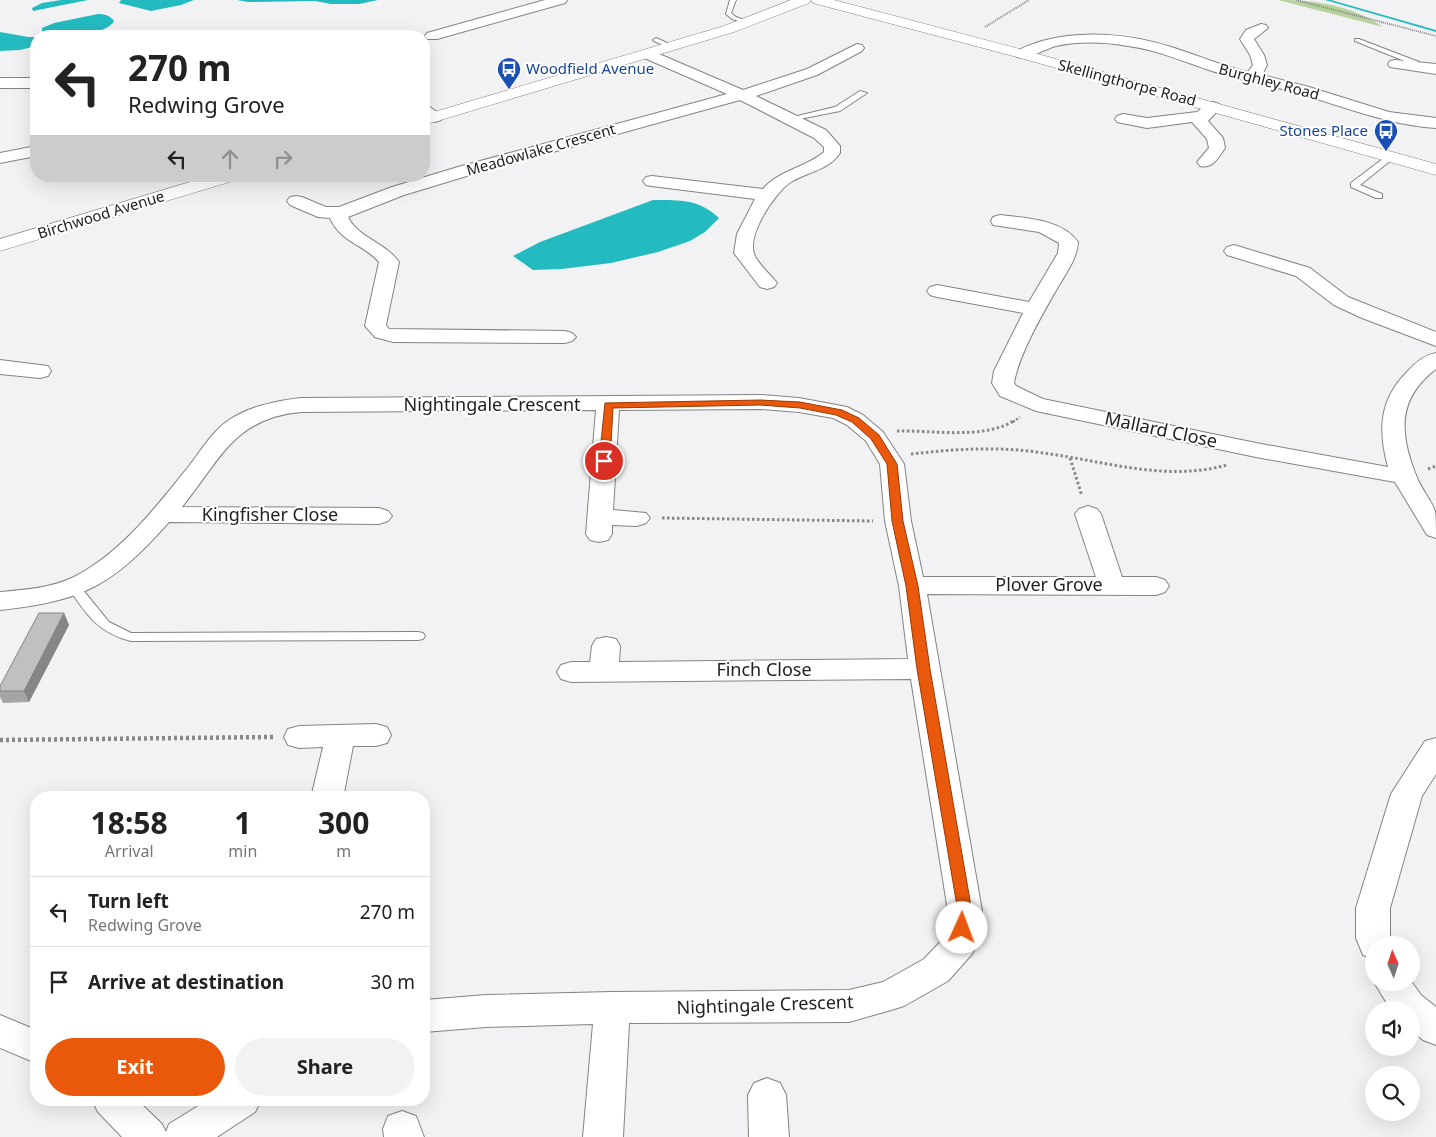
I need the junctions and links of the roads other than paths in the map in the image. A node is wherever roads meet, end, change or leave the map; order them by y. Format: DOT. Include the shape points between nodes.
graph roads {
  1 [pos="560,0"];
  2 [pos="733,0"];
  3 [pos="804,0"];
  4 [pos="818,0"];
  5 [pos="748,22"];
  6 [pos="1247,22"];
  7 [pos="1084,26"];
  8 [pos="1104,32"];
  9 [pos="430,35"];
  10 [pos="656,40"];
  11 [pos="1357,40"];
  12 [pos="672,47"];
  13 [pos="875,53"];
  14 [pos="646,54"];
  15 [pos="1022,54"];
  16 [pos="1415,62"];
  17 [pos="1395,64"];
  18 [pos="1436,69"];
  19 [pos="1252,77"];
  20 [pos="0,83"];
  21 [pos="30,83"];
  22 [pos="863,92"];
  23 [pos="742,95"];
  24 [pos="1207,112"];
  25 [pos="430,115"];
  26 [pos="1123,119"];
  27 [pos="1436,123"];
  28 [pos="791,126"];
  29 [pos="30,152"];
  30 [pos="1391,157"];
  31 [pos="0,158"];
  32 [pos="1206,162"];
  33 [pos="1436,170"];
  34 [pos="430,181"];
  35 [pos="647,181"];
  36 [pos="210,182"];
  37 [pos="428,182"];
  38 [pos="767,195"];
  39 [pos="1379,196"];
  40 [pos="296,201"];
  41 [pos="342,212"];
  42 [pos="994,219"];
  43 [pos="0,245"];
  44 [pos="1229,249"];
  45 [pos="768,283"];
  46 [pos="930,290"];
  47 [pos="1035,309"];
  48 [pos="566,337"];
  49 [pos="1436,340"];
  50 [pos="1436,359"];
  51 [pos="2,369"];
  52 [pos="40,372"];
  53 [pos="608,405"];
  54 [pos="1405,477"];
  55 [pos="161,514"];
  56 [pos="1088,514"];
  57 [pos="379,515"];
  58 [pos="636,518"];
  59 [pos="1436,530"];
  60 [pos="1112,585"];
  61 [pos="912,586"];
  62 [pos="1156,586"];
  63 [pos="74,587"];
  64 [pos="2,605"];
  65 [pos="418,636"];
  66 [pos="924,669"];
  67 [pos="571,672"];
  68 [pos="376,735"];
  69 [pos="340,736"];
  70 [pos="299,737"];
  71 [pos="1436,749"];
  72 [pos="328,791"];
  73 [pos="1375,936"];
  74 [pos="1398,991"];
  75 [pos="612,1008"];
  76 [pos="430,1016"];
  77 [pos="1436,1029"];
  78 [pos="0,1031"];
  79 [pos="30,1044"];
  80 [pos="768,1095"];
  81 [pos="117,1106"];
  82 [pos="232,1106"];
  83 [pos="148,1137"];
  84 [pos="183,1137"];
  85 [pos="604,1137"];
  86 [pos="769,1137"];
  1 -- 9 [label="street"];
  2 -- 5 [label="lane" via="728,13"];
  3 -- 5 [label="street"];
  4 -- 15 [label="street, Skellingthorpe Road"];
  5 -- 12 [label="street"];
  6 -- 19 [label="street" via="1266,28 1251,33 1248,39 1260,65"];
  7 -- 8 [label="street, Burghley Road"];
  8 -- 15 [label="street, Burghley Road" via="1044,44"];
  8 -- 19 [label="street, Burghley Road"];
  10 -- 12 [label="lane"];
  11 -- 16 [label="lane"];
  12 -- 14 [label="street"];
  13 -- 23 [label="street, Meadowlake Crescent" via="850,46 812,72"];
  14 -- 23 [label="street"];
  14 -- 25 [label="street"];
  15 -- 24 [label="street, Skellingthorpe Road"];
  16 -- 17 [label="street"];
  16 -- 18 [label="street"];
  19 -- 27 [label="street, Burghley Road" via="1386,116"];
  20 -- 21 [label="street"];
  22 -- 28 [label="lane" via="836,109"];
  23 -- 28 [label="street"];
  23 -- 34 [label="street, Meadowlake Crescent"];
  24 -- 26 [label="street" via="1147,123"];
  24 -- 30 [label="street, Skellingthorpe Road"];
  24 -- 32 [label="street" via="1200,122 1215,138 1217,148"];
  28 -- 38 [label="street" via="828,140 832,153 816,165 784,179"];
  29 -- 31 [label="street"];
  30 -- 33 [label="street, Skellingthorpe Road"];
  30 -- 39 [label="lane" via="1354,185"];
  35 -- 38 [label="street"];
  36 -- 43 [label="street, Birchwood Avenue"];
  37 -- 41 [label="street, Meadowlake Crescent"];
  38 -- 45 [label="street" via="745,235 744,254"];
  40 -- 41 [label="street, Meadowlake Crescent" via="324,213"];
  41 -- 48 [label="street" via="339,220 352,236 385,256 389,262 376,326 382,333 393,336"];
  42 -- 47 [label="street, Mallard Close" via="1047,228 1069,242 1068,253"];
  44 -- 49 [label="street" via="1304,272 1341,300 1368,314"];
  46 -- 47 [label="street"];
  47 -- 54 [label="street, Mallard Close" via="1005,371 1003,383 1008,391 1036,404"];
  50 -- 54 [label="street" via="1408,384 1396,402 1394,429"];
  51 -- 52 [label="street"];
  53 -- 55 [label="street, Nightingale Crescent" via="277,407 242,420 229,431"];
  53 -- 58 [label="street" via="600,525"];
  53 -- 61 [label="street, Nightingale Crescent" via="760,402 839,412 855,420 881,447 892,464 898,521"];
  54 -- 59 [label="street"];
  55 -- 57 [label="street, Kingfisher Close"];
  55 -- 63 [label="street, Nightingale Crescent" via="107,569"];
  56 -- 60 [label="street, Plover Grove"];
  60 -- 61 [label="street, Plover Grove"];
  60 -- 62 [label="street"];
  61 -- 66 [label="street, Nightingale Crescent"];
  63 -- 64 [label="street, Nightingale Crescent"];
  63 -- 65 [label="lane" via="108,630 131,637"];
  66 -- 67 [label="street, Finch Close" via="605,658"];
  66 -- 75 [label="street, Nightingale Crescent" via="965,912 960,944 936,970 891,995 849,1006"];
  68 -- 69 [label="street"];
  69 -- 70 [label="street"];
  69 -- 72 [label="street"];
  71 -- 73 [label="street" via="1407,794 1373,908"];
  74 -- 77 [label="street" via="1408,1006"];
  75 -- 76 [label="street, Nightingale Crescent"];
  75 -- 85 [label="street"];
  78 -- 79 [label="street"];
  80 -- 86 [label="street"];
  81 -- 83 [label="street"];
  82 -- 84 [label="street"];
}
